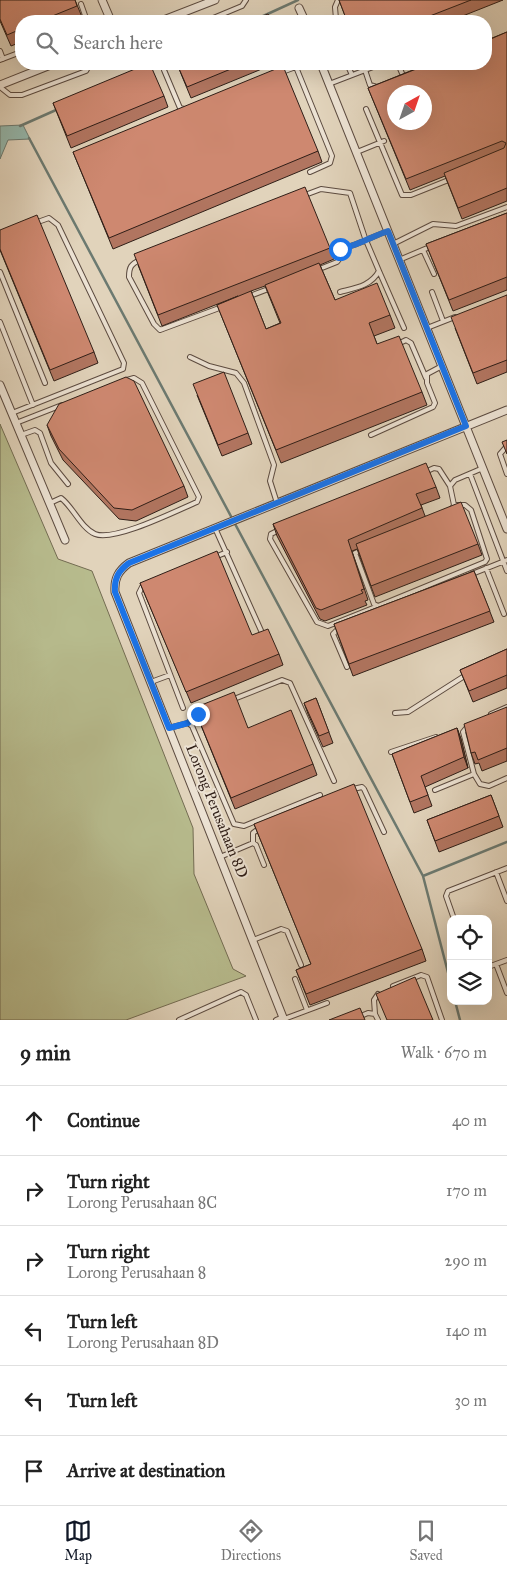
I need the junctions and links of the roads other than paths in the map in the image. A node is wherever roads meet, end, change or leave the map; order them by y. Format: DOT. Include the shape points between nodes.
graph roads {
  1 [pos="102,0"];
  2 [pos="215,0"];
  3 [pos="246,0"];
  4 [pos="338,0"];
  5 [pos="81,4"];
  6 [pos="299,8"];
  7 [pos="85,15"];
  8 [pos="108,15"];
  9 [pos="176,15"];
  10 [pos="220,15"];
  11 [pos="302,15"];
  12 [pos="336,15"];
  13 [pos="0,51"];
  14 [pos="15,55"];
  15 [pos="2,60"];
  16 [pos="39,70"];
  17 [pos="87,70"];
  18 [pos="164,70"];
  19 [pos="287,70"];
  20 [pos="302,70"];
  21 [pos="324,70"];
  22 [pos="350,70"];
  23 [pos="365,70"];
  24 [pos="401,70"];
  25 [pos="418,70"];
  26 [pos="277,74"];
  27 [pos="352,75"];
  28 [pos="404,78"];
  29 [pos="394,81"];
  30 [pos="329,84"];
  31 [pos="385,84"];
  32 [pos="0,86"];
  33 [pos="366,109"];
  34 [pos="177,113"];
  35 [pos="384,141"];
  36 [pos="379,143"];
  37 [pos="357,152"];
  38 [pos="310,172"];
  39 [pos="454,178"];
  40 [pos="303,196"];
  41 [pos="507,207"];
  42 [pos="33,224"];
  43 [pos="388,231"];
  44 [pos="365,238"];
  45 [pos="440,243"];
  46 [pos="393,244"];
  47 [pos="338,246"];
  48 [pos="348,248"];
  49 [pos="423,250"];
  50 [pos="142,260"];
  51 [pos="400,260"];
  52 [pos="380,271"];
  53 [pos="0,272"];
  54 [pos="310,272"];
  55 [pos="434,274"];
  56 [pos="275,286"];
  57 [pos="340,292"];
  58 [pos="432,292"];
  59 [pos="249,297"];
  60 [pos="231,304"];
  61 [pos="460,315"];
  62 [pos="443,321"];
  63 [pos="0,322"];
  64 [pos="404,328"];
  65 [pos="426,328"];
  66 [pos="393,346"];
  67 [pos="190,357"];
  68 [pos="442,366"];
  69 [pos="426,378"];
  70 [pos="125,380"];
  71 [pos="45,384"];
  72 [pos="0,385"];
  73 [pos="71,402"];
  74 [pos="33,405"];
  75 [pos="507,410"];
  76 [pos="12,413"];
  77 [pos="16,423"];
  78 [pos="466,426"];
  79 [pos="21,435"];
  80 [pos="371,435"];
  81 [pos="507,446"];
  82 [pos="483,468"];
  83 [pos="470,474"];
  84 [pos="507,474"];
  85 [pos="416,476"];
  86 [pos="68,484"];
  87 [pos="450,486"];
  88 [pos="50,503"];
  89 [pos="277,503"];
  90 [pos="454,505"];
  91 [pos="285,527"];
  92 [pos="216,528"];
  93 [pos="507,530"];
  94 [pos="65,540"];
  95 [pos="227,552"];
  96 [pos="210,559"];
  97 [pos="505,560"];
  98 [pos="486,568"];
  99 [pos="507,571"];
  100 [pos="468,576"];
  101 [pos="150,584"];
  102 [pos="378,606"];
  103 [pos="504,614"];
  104 [pos="346,626"];
  105 [pos="264,638"];
  106 [pos="347,667"];
  107 [pos="471,672"];
  108 [pos="170,675"];
  109 [pos="151,683"];
  110 [pos="231,700"];
  111 [pos="507,707"];
  112 [pos="183,708"];
  113 [pos="206,710"];
  114 [pos="395,713"];
  115 [pos="488,715"];
  116 [pos="188,723"];
  117 [pos="474,723"];
  118 [pos="466,727"];
  119 [pos="169,728"];
  120 [pos="457,730"];
  121 [pos="438,736"];
  122 [pos="392,752"];
  123 [pos="474,774"];
  124 [pos="507,778"];
  125 [pos="334,781"];
  126 [pos="435,790"];
  127 [pos="348,791"];
  128 [pos="320,795"];
  129 [pos="265,825"];
  130 [pos="384,832"];
  131 [pos="253,843"];
  132 [pos="220,857"];
  133 [pos="264,865"];
  134 [pos="507,868"];
  135 [pos="496,872"];
  136 [pos="507,901"];
  137 [pos="453,915"];
  138 [pos="253,940"];
  139 [pos="507,960"];
  140 [pos="496,964"];
  141 [pos="301,965"];
  142 [pos="492,966"];
  143 [pos="295,979"];
  144 [pos="507,992"];
  145 [pos="327,1003"];
  146 [pos="307,1010"];
  147 [pos="375,1014"];
  148 [pos="282,1019"];
  149 [pos="179,1020"];
  150 [pos="256,1020"];
  151 [pos="351,1020"];
  152 [pos="378,1020"];
  153 [pos="442,1020"];
  1 -- 8 [label="street"];
  2 -- 9 [label="street"];
  3 -- 10 [label="lane" via="242,6"];
  4 -- 12 [label="lane"];
  5 -- 7 [label="lane"];
  6 -- 11 [label="street"];
  13 -- 15 [label="lane"];
  14 -- 15 [label="lane"];
  16 -- 32 [label="street"];
  17 -- 32 [label="lane" via="22,95 10,95"];
  18 -- 34 [label="lane" via="180,108 186,109"];
  19 -- 26 [label="lane"];
  20 -- 38 [label="lane" via="332,156 330,163"];
  21 -- 30 [label="street"];
  22 -- 27 [label="lane"];
  23 -- 27 [label="lane"];
  23 -- 31 [label="lane" via="370,85 376,88"];
  24 -- 28 [label="lane"];
  25 -- 28 [label="lane"];
  27 -- 30 [label="lane"];
  28 -- 29 [label="lane"];
  30 -- 37 [label="street"];
  33 -- 36 [label="lane"];
  35 -- 36 [label="lane"];
  36 -- 37 [label="lane"];
  36 -- 39 [label="lane" via="402,195 411,195"];
  37 -- 43 [label="street"];
  40 -- 44 [label="lane" via="321,189 350,193"];
  41 -- 46 [label="lane" via="456,226 432,224"];
  42 -- 74 [label="lane" via="49,218 58,226 124,363 123,369"];
  43 -- 44 [label="lane"];
  43 -- 46 [label="street"];
  44 -- 48 [label="lane"];
  44 -- 52 [label="lane"];
  45 -- 49 [label="lane"];
  46 -- 51 [label="street"];
  47 -- 48 [label="lane" via="340,249"];
  48 -- 54 [label="lane" via="337,262"];
  49 -- 51 [label="lane"];
  49 -- 55 [label="lane"];
  50 -- 60 [label="lane" via="129,268 129,277 160,330"];
  51 -- 65 [label="street"];
  52 -- 57 [label="lane" via="367,284"];
  52 -- 64 [label="lane"];
  53 -- 71 [label="lane"];
  56 -- 59 [label="lane"];
  58 -- 62 [label="lane"];
  61 -- 62 [label="lane"];
  62 -- 65 [label="lane"];
  63 -- 74 [label="lane"];
  65 -- 68 [label="street"];
  66 -- 69 [label="lane" via="406,340 411,343"];
  67 -- 89 [label="lane" via="236,373 244,383 274,465 270,481"];
  68 -- 69 [label="lane" via="427,374"];
  68 -- 78 [label="street"];
  69 -- 80 [label="lane" via="435,403 433,407"];
  70 -- 88 [label="lane" via="134,378 142,384 199,497 197,502 112,536 95,534 61,498"];
  72 -- 76 [label="street"];
  73 -- 77 [label="lane"];
  74 -- 76 [label="lane"];
  75 -- 78 [label="street"];
  76 -- 77 [label="street"];
  77 -- 79 [label="street"];
  78 -- 82 [label="street"];
  78 -- 89 [label="street"];
  79 -- 86 [label="lane" via="35,430 40,434 51,463"];
  79 -- 88 [label="street"];
  81 -- 84 [label="lane" via="500,454"];
  82 -- 83 [label="lane"];
  82 -- 93 [label="street"];
  83 -- 87 [label="lane" via="455,480"];
  83 -- 97 [label="lane"];
  85 -- 87 [label="lane" via="439,469"];
  87 -- 90 [label="lane"];
  88 -- 94 [label="street"];
  89 -- 92 [label="street"];
  90 -- 102 [label="lane" via="442,516 355,553 372,601"];
  90 -- 102 [label="lane" via="465,505 471,510 487,559"];
  91 -- 102 [label="lane" via="271,534 270,539 316,622 328,626"];
  92 -- 95 [label="lane"];
  92 -- 109 [label="street, Lorong Perusahaan 8D" via="129,563 122,568 114,584"];
  95 -- 96 [label="lane"];
  95 -- 105 [label="lane"];
  97 -- 98 [label="lane"];
  97 -- 99 [label="lane"];
  98 -- 100 [label="lane"];
  98 -- 103 [label="lane"];
  101 -- 108 [label="lane" via="142,587 139,593"];
  104 -- 106 [label="lane" via="333,634"];
  107 -- 114 [label="lane" via="408,712"];
  108 -- 109 [label="lane"];
  108 -- 112 [label="lane"];
  109 -- 119 [label="street, Lorong Perusahaan 8D"];
  110 -- 125 [label="lane" via="282,680 290,683"];
  111 -- 115 [label="lane"];
  113 -- 116 [label="lane"];
  116 -- 119 [label="lane"];
  116 -- 128 [label="lane" via="234,824 244,826"];
  117 -- 118 [label="lane"];
  118 -- 120 [label="lane"];
  118 -- 123 [label="lane" via="463,732"];
  119 -- 132 [label="street, Lorong Perusahaan 8D"];
  121 -- 122 [label="lane"];
  123 -- 124 [label="lane" via="480,784 489,786"];
  123 -- 126 [label="lane"];
  127 -- 130 [label="lane" via="357,787 364,789"];
  129 -- 131 [label="lane" via="256,829"];
  131 -- 132 [label="lane"];
  131 -- 133 [label="lane"];
  132 -- 138 [label="street, Lorong Perusahaan 8D"];
  134 -- 135 [label="lane"];
  135 -- 136 [label="lane"];
  135 -- 137 [label="lane" via="448,891 446,896"];
  138 -- 141 [label="lane" via="281,929 287,931"];
  138 -- 148 [label="street, Lorong Perusahaan 8D"];
  139 -- 140 [label="lane"];
  140 -- 142 [label="lane"];
  140 -- 144 [label="lane"];
  143 -- 146 [label="lane"];
  145 -- 146 [label="lane"];
  146 -- 148 [label="lane"];
  147 -- 151 [label="lane" via="368,1013"];
  147 -- 152 [label="lane"];
  147 -- 153 [label="lane" via="374,1000 379,993 422,974 427,977"];
  149 -- 150 [label="lane" via="241,992 246,995"];
}
